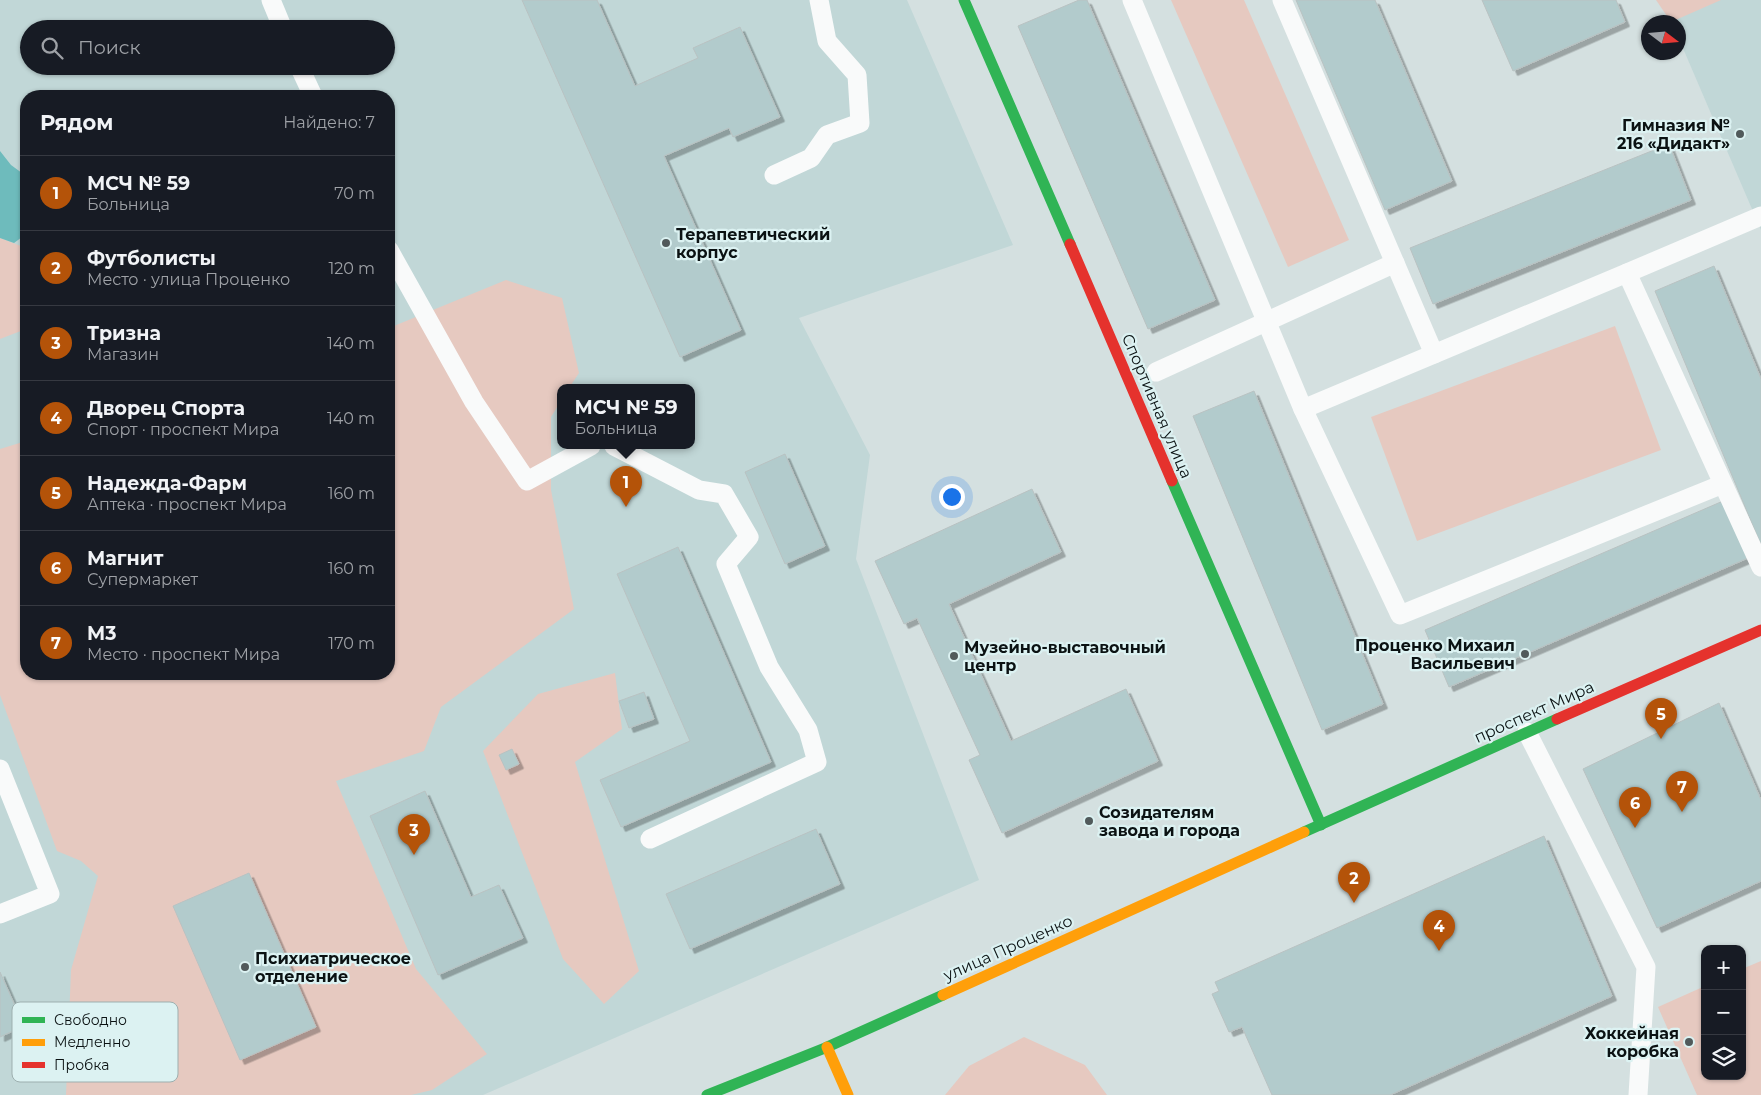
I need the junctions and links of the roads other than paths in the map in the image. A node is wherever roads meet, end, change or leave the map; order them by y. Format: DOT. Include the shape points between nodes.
graph roads {
  1 [pos="271,0"];
  2 [pos="819,0"];
  3 [pos="964,0"];
  4 [pos="1132,0"];
  5 [pos="1282,0"];
  6 [pos="279,20"];
  7 [pos="304,75"];
  8 [pos="311,90"];
  9 [pos="774,175"];
  10 [pos="1761,216"];
  11 [pos="395,261"];
  12 [pos="1395,263"];
  13 [pos="1626,273"];
  14 [pos="1266,322"];
  15 [pos="1434,354"];
  16 [pos="1156,372"];
  17 [pos="1303,409"];
  18 [pos="586,449"];
  19 [pos="620,449"];
  20 [pos="1723,484"];
  21 [pos="1761,567"];
  22 [pos="1761,630"];
  23 [pos="1527,732"];
  24 [pos="0,769"];
  25 [pos="1321,825"];
  26 [pos="650,839"];
  27 [pos="0,914"];
  28 [pos="827,1047"];
  29 [pos="707,1095"];
  30 [pos="848,1095"];
  31 [pos="1638,1095"];
  1 -- 6 [label="lane"];
  2 -- 9 [label="lane" via="827,42 857,75 860,123 826,136 812,158"];
  3 -- 25 [label="main road, Спортивная улица"];
  4 -- 14 [label="lane"];
  5 -- 12 [label="lane"];
  7 -- 8 [label="lane"];
  10 -- 13 [label="lane"];
  11 -- 18 [label="lane" via="474,402 527,481"];
  12 -- 14 [label="lane"];
  12 -- 15 [label="lane"];
  13 -- 15 [label="lane"];
  13 -- 20 [label="lane"];
  14 -- 16 [label="lane"];
  14 -- 17 [label="lane"];
  15 -- 17 [label="lane"];
  17 -- 20 [label="lane" via="1400,615"];
  19 -- 26 [label="lane" via="699,490 724,494 749,537 726,564 769,667 808,730 817,762"];
  20 -- 21 [label="lane"];
  22 -- 23 [label="main road, проспект Мира"];
  23 -- 25 [label="main road, проспект Мира"];
  23 -- 31 [label="lane" via="1646,967"];
  24 -- 27 [label="lane" via="50,894"];
  25 -- 28 [label="main road, улица Проценко"];
  28 -- 29 [label="main road, улица Проценко"];
  28 -- 30 [label="main road"];
}
